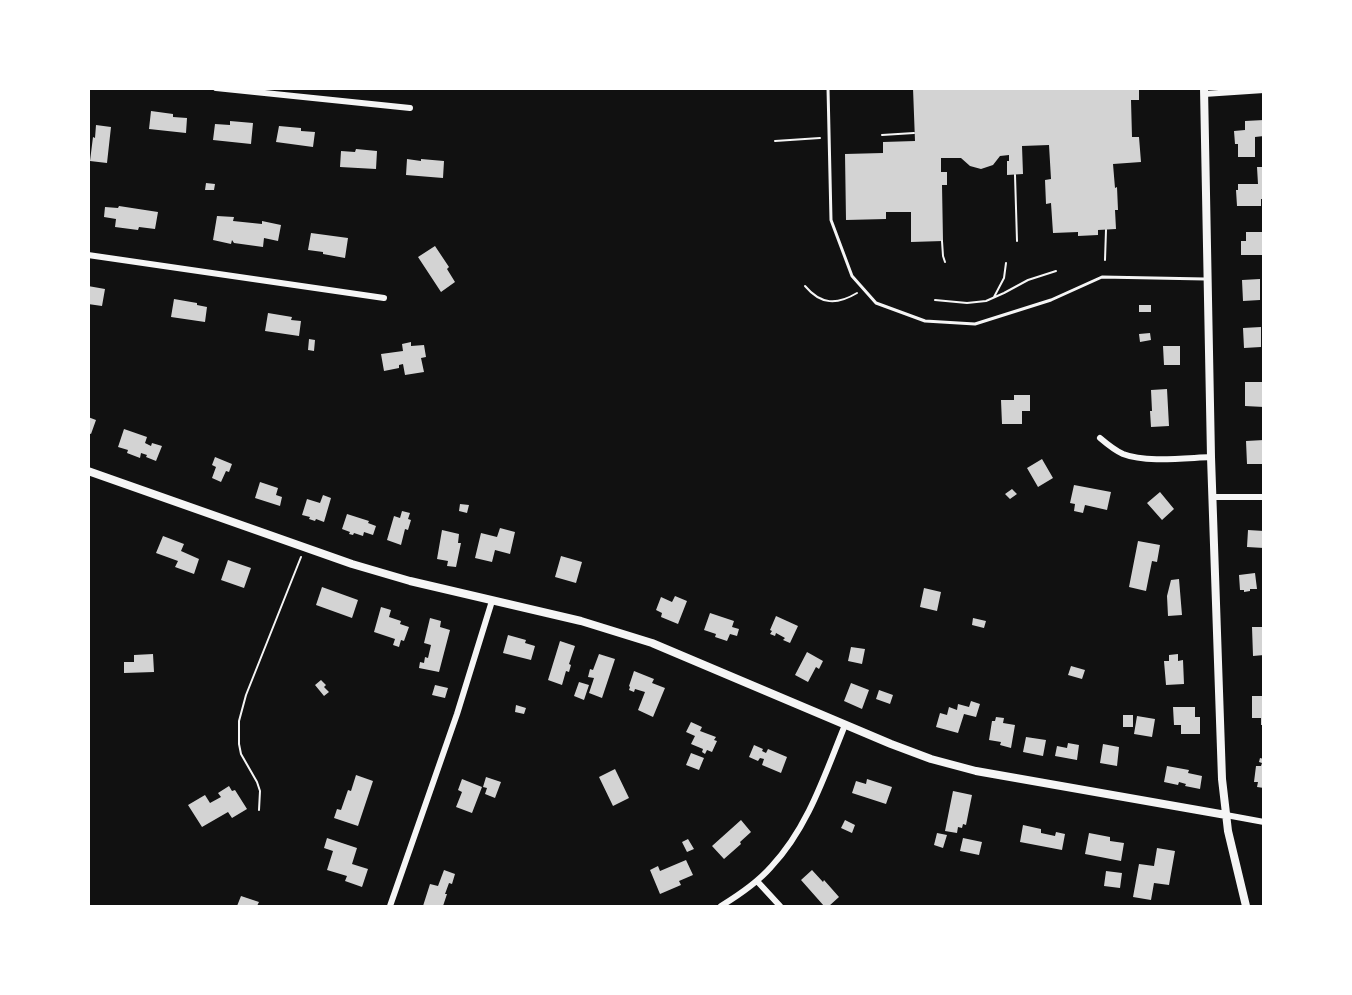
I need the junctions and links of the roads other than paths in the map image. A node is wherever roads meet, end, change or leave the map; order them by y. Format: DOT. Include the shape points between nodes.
graph roads {
  1 [pos="216,88"];
  2 [pos="828,88"];
  3 [pos="1263,90"];
  4 [pos="1204,91"];
  5 [pos="410,108"];
  6 [pos="88,255"];
  7 [pos="1208,280"];
  8 [pos="384,298"];
  9 [pos="1100,438"];
  10 [pos="1211,457"];
  11 [pos="88,471"];
  12 [pos="1213,497"];
  13 [pos="1263,497"];
  14 [pos="492,601"];
  15 [pos="845,725"];
  16 [pos="1226,815"];
  17 [pos="1263,822"];
  18 [pos="757,881"];
  19 [pos="390,906"];
  20 [pos="720,906"];
  21 [pos="780,906"];
  22 [pos="1246,906"];
  1 -- 5 [label="street"];
  2 -- 7 [label="lane" via="831,220 852,276 876,303 925,321 975,324 1051,300 1102,278"];
  3 -- 4 [label="street"];
  4 -- 7 [label="street"];
  6 -- 8 [label="street"];
  7 -- 10 [label="street"];
  9 -- 10 [label="street" via="1115,450 1136,458"];
  10 -- 12 [label="street"];
  11 -- 14 [label="street" via="381,573"];
  12 -- 13 [label="street"];
  12 -- 16 [label="street"];
  14 -- 15 [label="street" via="629,635"];
  14 -- 19 [label="street"];
  15 -- 16 [label="street" via="921,756 976,771"];
  15 -- 18 [label="street" via="798,831"];
  16 -- 17 [label="street"];
  16 -- 22 [label="street"];
  18 -- 20 [label="street"];
  18 -- 21 [label="street"];
}
